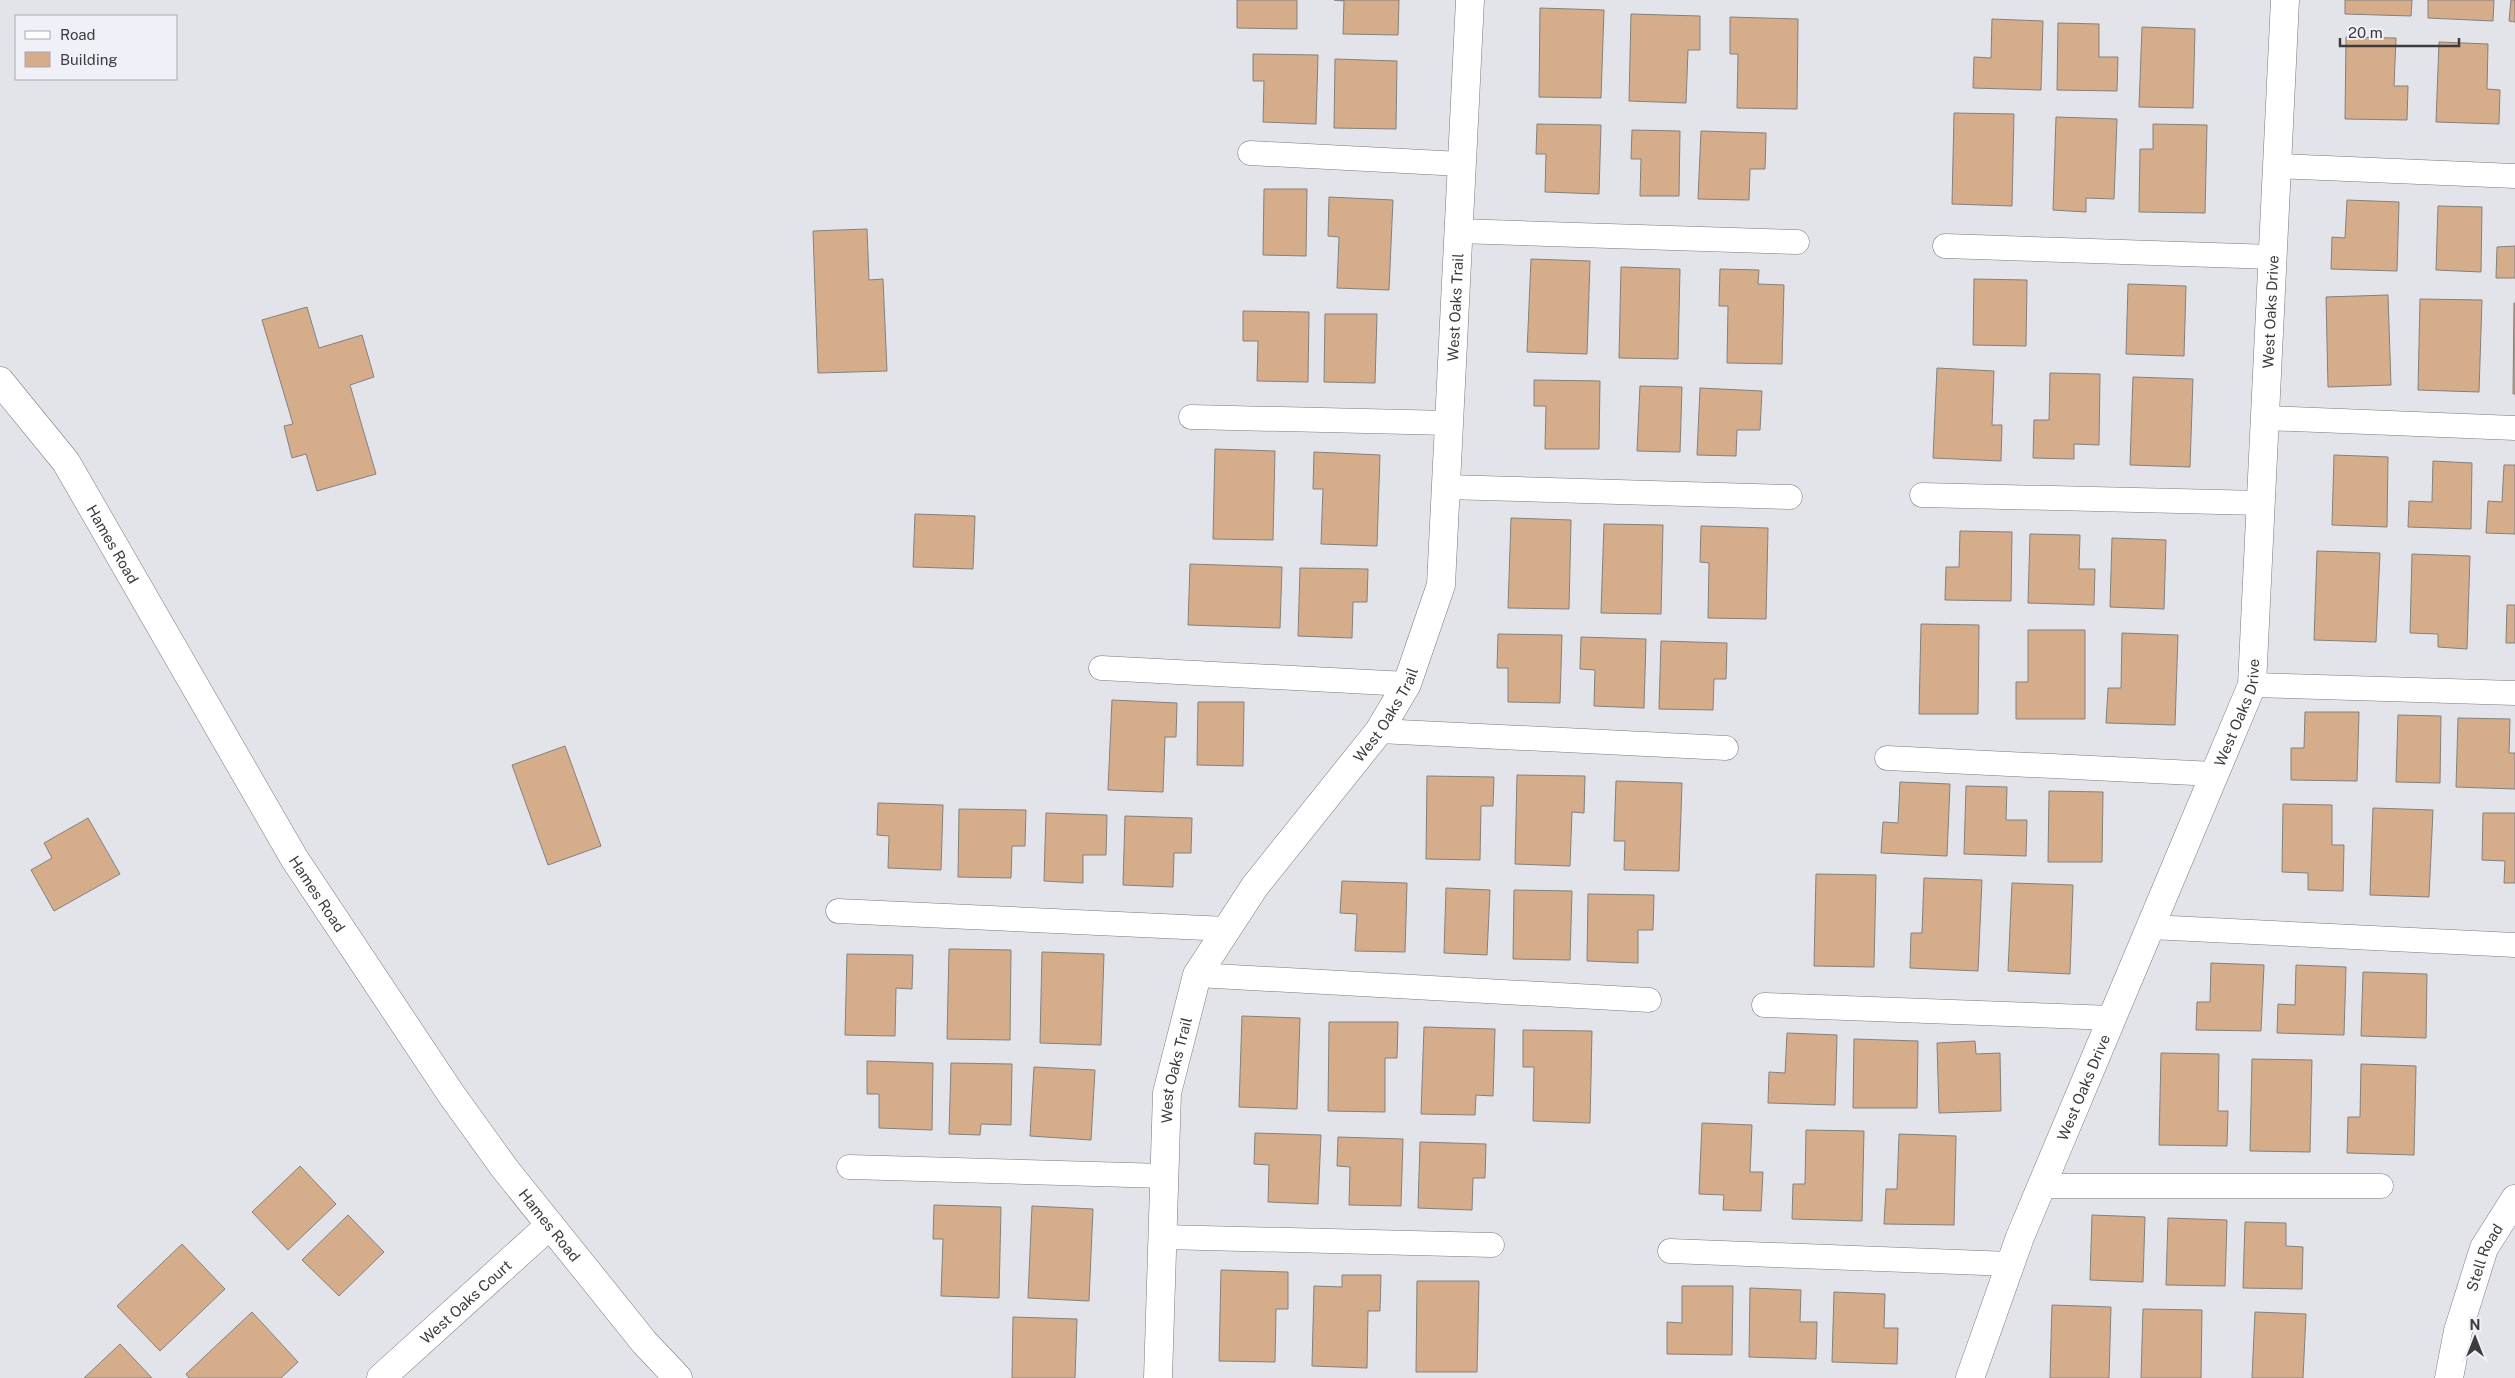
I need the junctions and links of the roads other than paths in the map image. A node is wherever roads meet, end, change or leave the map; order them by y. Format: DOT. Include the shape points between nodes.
graph roads {
  1 [pos="1470,0"];
  2 [pos="2285,0"];
  3 [pos="1250,153"];
  4 [pos="1461,164"];
  5 [pos="2277,166"];
  6 [pos="2515,176"];
  7 [pos="1458,231"];
  8 [pos="1797,242"];
  9 [pos="1945,246"];
  10 [pos="2273,257"];
  11 [pos="0,381"];
  12 [pos="1191,417"];
  13 [pos="2265,418"];
  14 [pos="1449,422"];
  15 [pos="2515,428"];
  16 [pos="1446,487"];
  17 [pos="1922,495"];
  18 [pos="1790,497"];
  19 [pos="2261,502"];
  20 [pos="1101,668"];
  21 [pos="1407,684"];
  22 [pos="2252,685"];
  23 [pos="2515,693"];
  24 [pos="1379,731"];
  25 [pos="1726,748"];
  26 [pos="1887,758"];
  27 [pos="2214,774"];
  28 [pos="838,911"];
  29 [pos="2150,927"];
  30 [pos="1227,929"];
  31 [pos="2515,945"];
  32 [pos="1197,975"];
  33 [pos="1649,1000"];
  34 [pos="1764,1005"];
  35 [pos="2112,1018"];
  36 [pos="849,1167"];
  37 [pos="1165,1176"];
  38 [pos="2041,1186"];
  39 [pos="2381,1186"];
  40 [pos="2515,1199"];
  41 [pos="550,1226"];
  42 [pos="1163,1237"];
  43 [pos="1492,1245"];
  44 [pos="1670,1251"];
  45 [pos="2010,1264"];
  46 [pos="381,1378"];
  47 [pos="678,1378"];
  48 [pos="1158,1378"];
  49 [pos="1970,1378"];
  50 [pos="2449,1378"];
  1 -- 4 [label="street, West Oaks Trail"];
  2 -- 5 [label="street, West Oaks Drive"];
  3 -- 4 [label="lane"];
  4 -- 7 [label="street, West Oaks Trail"];
  5 -- 6 [label="lane"];
  5 -- 10 [label="street, West Oaks Drive"];
  7 -- 8 [label="lane"];
  7 -- 14 [label="street, West Oaks Trail"];
  9 -- 10 [label="lane"];
  10 -- 13 [label="street, West Oaks Drive"];
  11 -- 41 [label="street, Hames Road" via="66,462 294,858 451,1094"];
  12 -- 14 [label="lane"];
  13 -- 15 [label="lane"];
  13 -- 19 [label="street, West Oaks Drive"];
  14 -- 16 [label="street, West Oaks Trail"];
  16 -- 18 [label="lane"];
  16 -- 21 [label="street, West Oaks Trail" via="1441,585"];
  17 -- 19 [label="lane"];
  19 -- 22 [label="street, West Oaks Drive"];
  20 -- 21 [label="lane"];
  21 -- 24 [label="street, West Oaks Trail"];
  22 -- 23 [label="lane"];
  22 -- 27 [label="street, West Oaks Drive"];
  24 -- 25 [label="lane"];
  24 -- 30 [label="street, West Oaks Trail" via="1255,886"];
  26 -- 27 [label="lane"];
  27 -- 29 [label="street, West Oaks Drive"];
  28 -- 30 [label="lane"];
  29 -- 31 [label="lane"];
  29 -- 35 [label="street, West Oaks Drive"];
  30 -- 32 [label="street, West Oaks Trail"];
  32 -- 33 [label="lane"];
  32 -- 37 [label="street, West Oaks Trail" via="1167,1093"];
  34 -- 35 [label="lane"];
  35 -- 38 [label="street, West Oaks Drive"];
  36 -- 37 [label="lane"];
  37 -- 42 [label="street, West Oaks Trail"];
  38 -- 39 [label="lane"];
  38 -- 45 [label="street, West Oaks Drive"];
  40 -- 50 [label="street, Stell Road" via="2484,1248 2458,1331"];
  41 -- 46 [label="street, West Oaks Court"];
  41 -- 47 [label="street, Hames Road" via="644,1342"];
  42 -- 43 [label="lane"];
  42 -- 48 [label="street, West Oaks Trail"];
  44 -- 45 [label="lane"];
  45 -- 49 [label="street, West Oaks Drive"];
}
